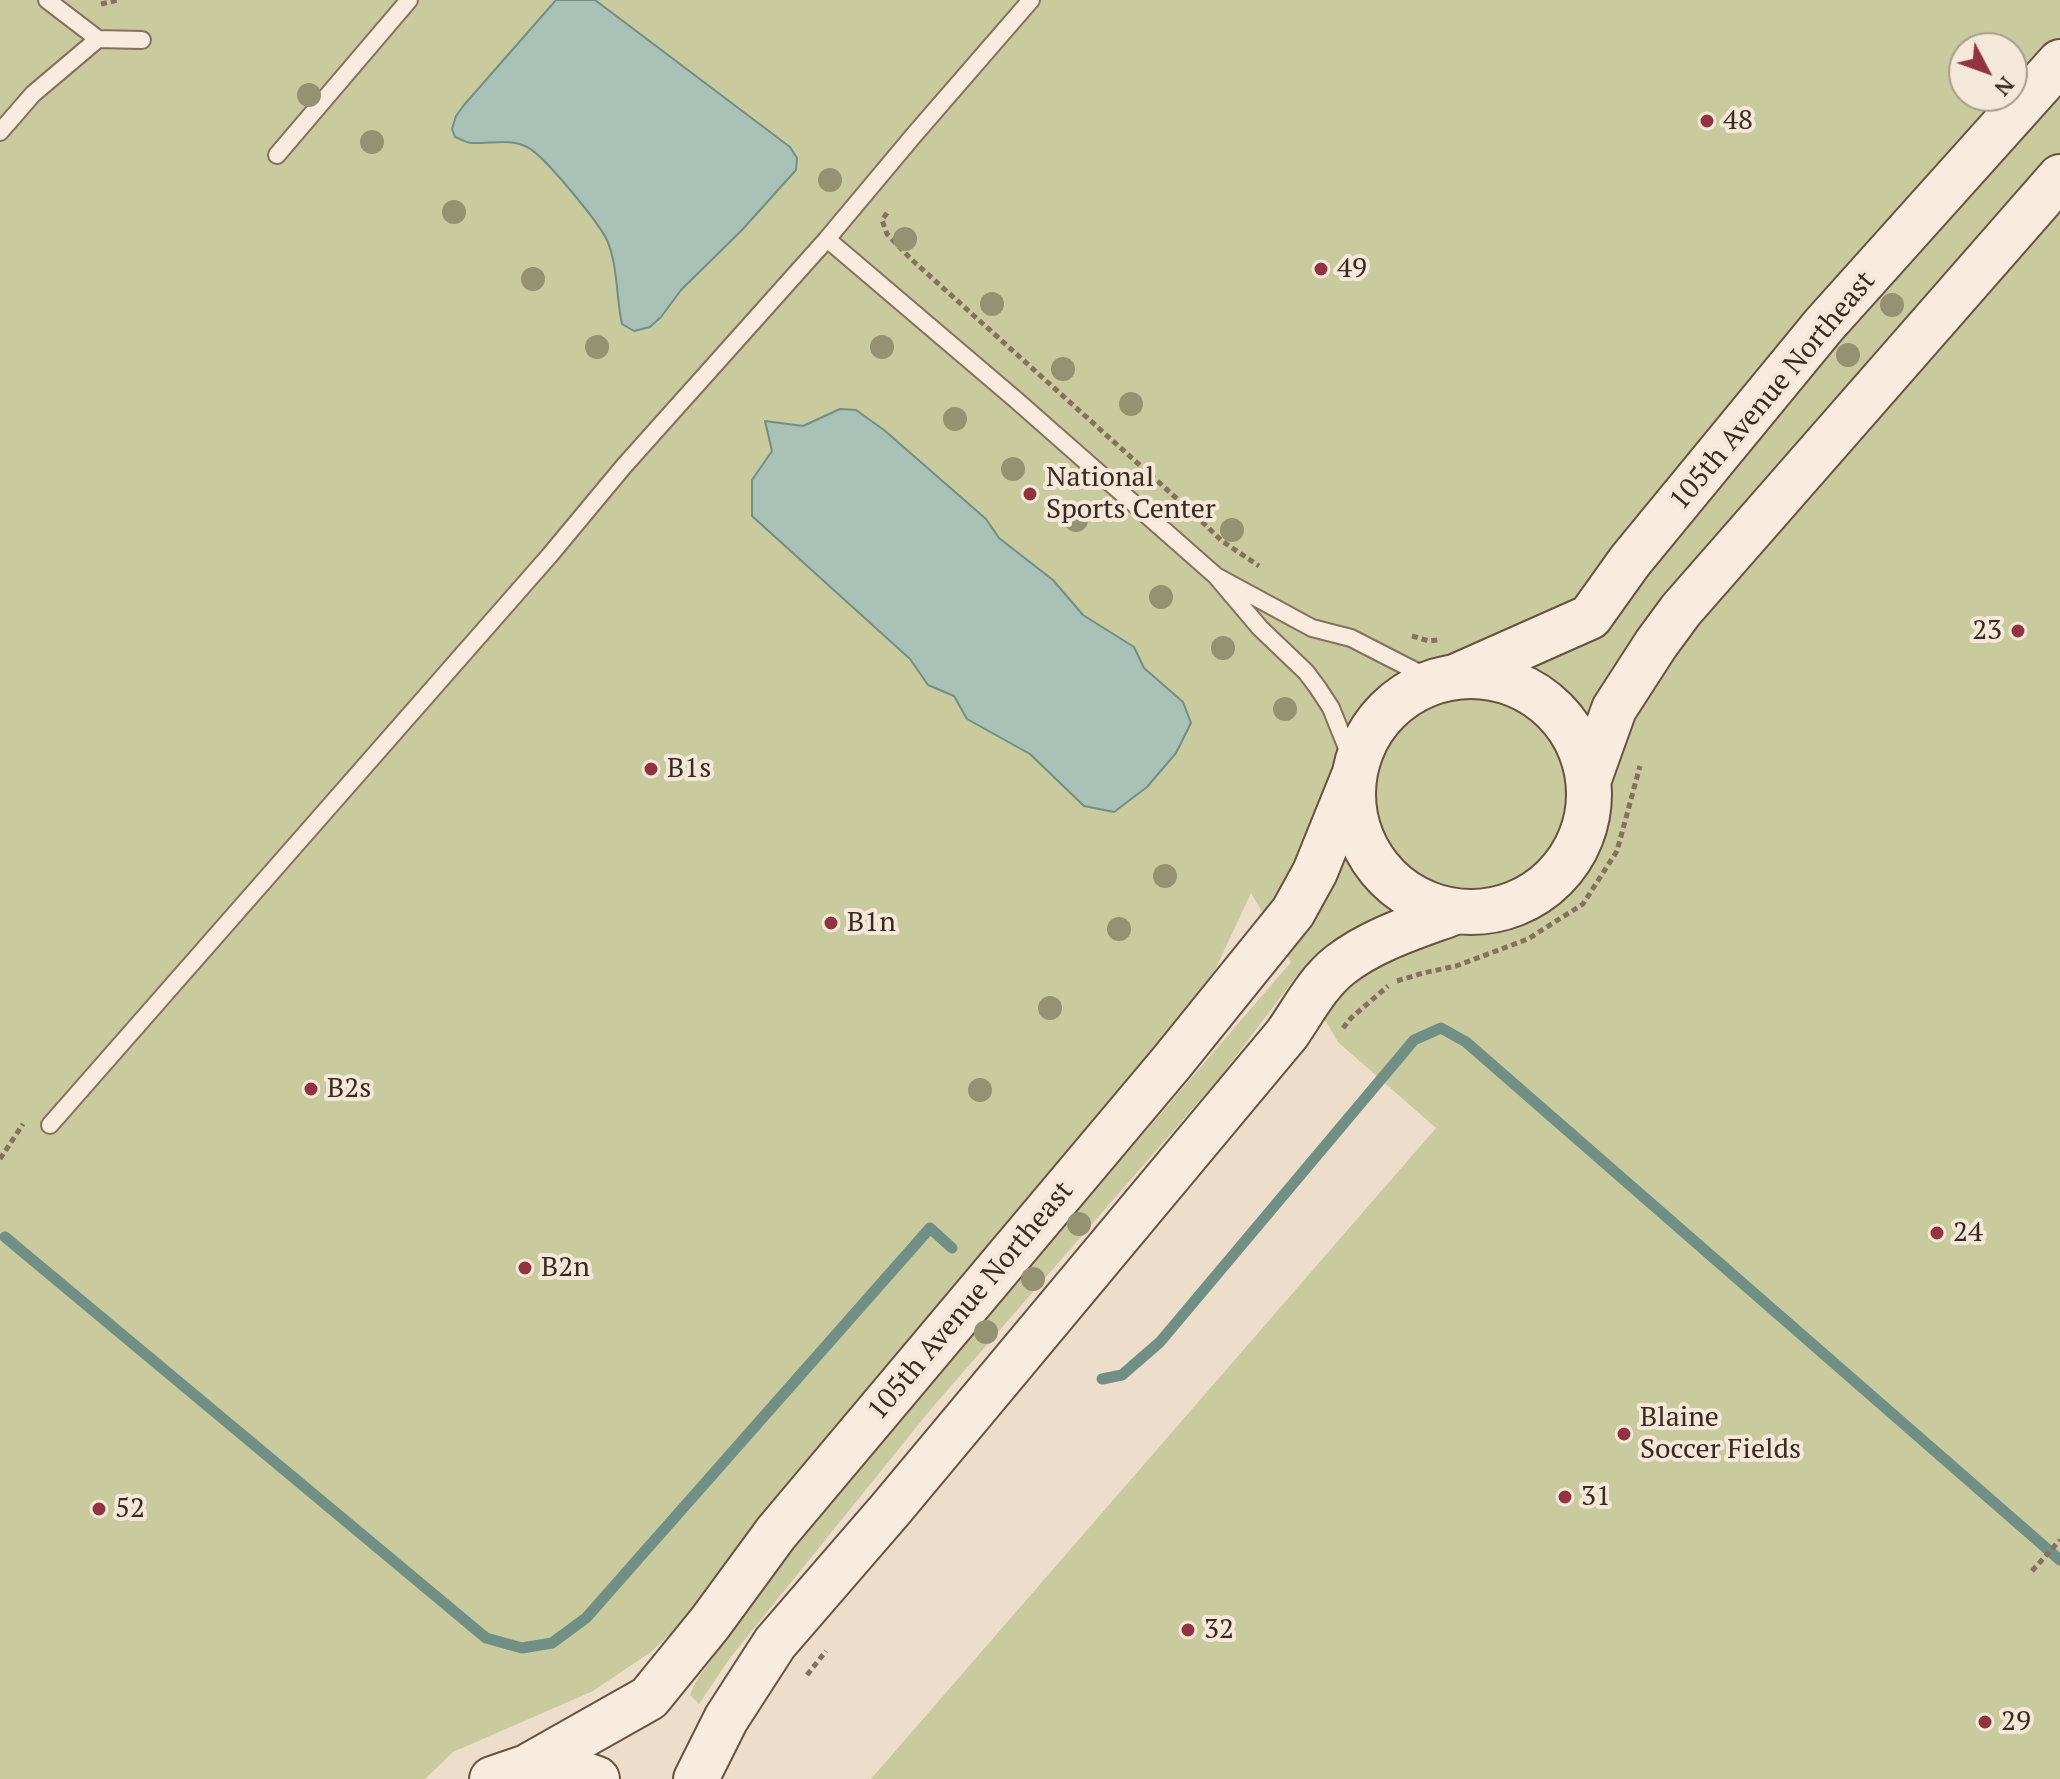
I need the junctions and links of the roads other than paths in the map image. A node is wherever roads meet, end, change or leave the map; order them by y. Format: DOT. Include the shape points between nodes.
graph roads {
  1 [pos="47,0"];
  2 [pos="409,0"];
  3 [pos="1031,0"];
  4 [pos="98,39"];
  5 [pos="142,40"];
  6 [pos="2060,62"];
  7 [pos="0,132"];
  8 [pos="277,155"];
  9 [pos="2060,177"];
  10 [pos="827,239"];
  11 [pos="1216,576"];
  12 [pos="1447,666"];
  13 [pos="1354,773"];
  14 [pos="1589,779"];
  15 [pos="1452,913"];
  16 [pos="50,1125"];
  17 [pos="510,1773"];
  18 [pos="597,1779"];
  19 [pos="696,1779"];
  1 -- 4 [label="lane"];
  2 -- 8 [label="lane"];
  3 -- 10 [label="lane"];
  4 -- 5 [label="lane"];
  4 -- 7 [label="lane" via="33,94"];
  6 -- 12 [label="street, 105th Avenue Northeast" via="1824,325 1590,617"];
  9 -- 14 [label="street, 105th Avenue Northeast" via="1681,610 1614,709"];
  10 -- 11 [label="lane"];
  10 -- 16 [label="lane"];
  11 -- 12 [label="lane" via="1312,628"];
  11 -- 13 [label="lane" via="1318,688 1331,708"];
  12 -- 13 [label="street, 105th Avenue Northeast" via="1375,725"];
  12 -- 14 [label="street, 105th Avenue Northeast" via="1528,690 1558,713 1579,744"];
  13 -- 15 [label="street, 105th Avenue Northeast" via="1352,808 1363,846 1384,877 1416,901"];
  13 -- 17 [label="street, 105th Avenue Northeast" via="1315,872 1293,912 776,1533 649,1698"];
  14 -- 15 [label="street, 105th Avenue Northeast" via="1587,823 1569,863 1558,874 1537,894 1497,911"];
  15 -- 19 [label="street, 105th Avenue Northeast" via="1395,935 1338,966 1287,1034 775,1643 726,1719"];
  17 -- 18 [label="street, 105th Avenue Northeast" via="563,1767"];
}
